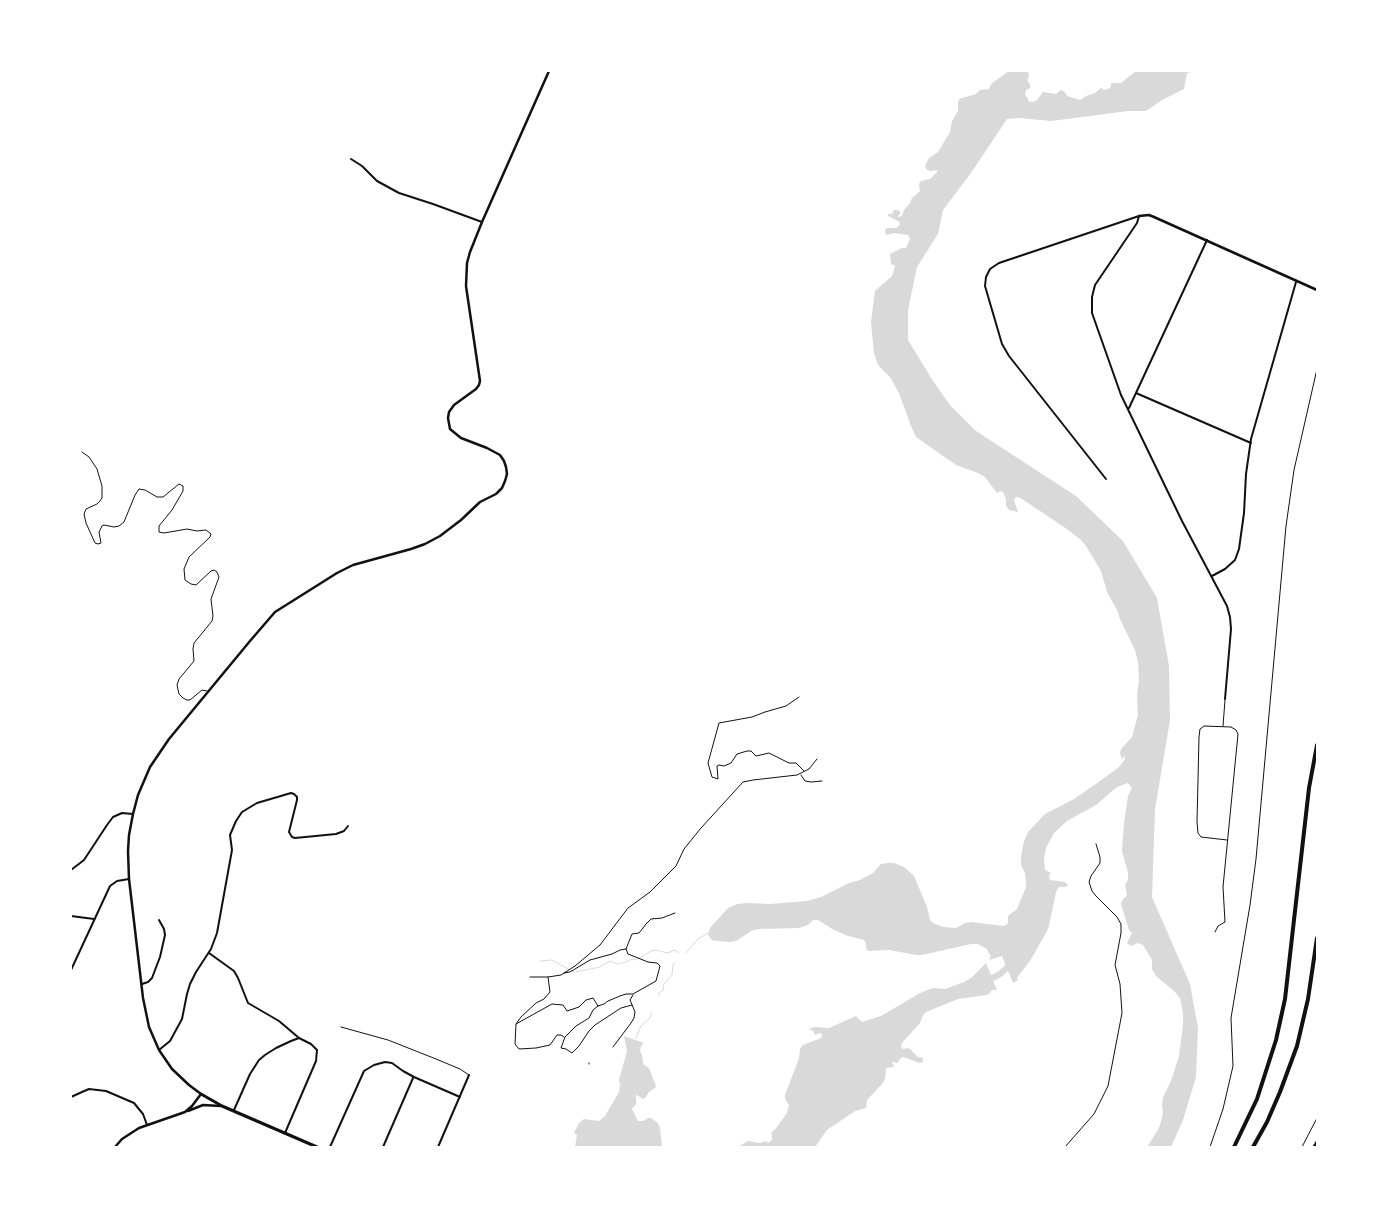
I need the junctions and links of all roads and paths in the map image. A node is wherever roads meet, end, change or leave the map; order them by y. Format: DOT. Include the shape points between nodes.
graph roads {
  1 [pos="549,71"];
  2 [pos="351,158"];
  3 [pos="1139,216"];
  4 [pos="482,222"];
  5 [pos="1207,240"];
  6 [pos="1296,282"];
  7 [pos="1317,290"];
  8 [pos="1317,369"];
  9 [pos="1136,393"];
  10 [pos="1128,409"];
  11 [pos="1251,443"];
  12 [pos="82,452"];
  13 [pos="1106,479"];
  14 [pos="1212,576"];
  15 [pos="208,692"];
  16 [pos="799,697"];
  17 [pos="1225,699"];
  18 [pos="1222,726"];
  19 [pos="1317,745"];
  20 [pos="816,760"];
  21 [pos="804,772"];
  22 [pos="800,774"];
  23 [pos="822,781"];
  24 [pos="133,814"];
  25 [pos="348,826"];
  26 [pos="1227,840"];
  27 [pos="1096,844"];
  28 [pos="71,870"];
  29 [pos="129,879"];
  30 [pos="675,913"];
  31 [pos="71,916"];
  32 [pos="95,919"];
  33 [pos="159,920"];
  34 [pos="1215,932"];
  35 [pos="1317,938"];
  36 [pos="626,949"];
  37 [pos="209,953"];
  38 [pos="71,970"];
  39 [pos="561,975"];
  40 [pos="530,977"];
  41 [pos="548,977"];
  42 [pos="142,984"];
  43 [pos="633,994"];
  44 [pos="632,1005"];
  45 [pos="598,1006"];
  46 [pos="516,1024"];
  47 [pos="341,1027"];
  48 [pos="565,1037"];
  49 [pos="299,1038"];
  50 [pos="612,1047"];
  51 [pos="159,1050"];
  52 [pos="469,1075"];
  53 [pos="414,1077"];
  54 [pos="201,1094"];
  55 [pos="71,1097"];
  56 [pos="460,1097"];
  57 [pos="222,1106"];
  58 [pos="233,1110"];
  59 [pos="179,1114"];
  60 [pos="1317,1118"];
  61 [pos="147,1124"];
  62 [pos="285,1133"];
  63 [pos="1317,1142"];
  64 [pos="115,1147"];
  65 [pos="317,1147"];
  66 [pos="330,1147"];
  67 [pos="384,1147"];
  68 [pos="438,1147"];
  69 [pos="1065,1147"];
  70 [pos="1210,1147"];
  71 [pos="1234,1147"];
  72 [pos="1253,1147"];
  73 [pos="1302,1147"];
  74 [pos="1314,1147"];
  1 -- 4 [label="street"];
  2 -- 4 [label="street" via="377,181 399,193"];
  3 -- 5 [label="street" via="1151,216"];
  3 -- 10 [label="street" via="1137,224 1097,281 1091,307"];
  3 -- 13 [label="street" via="999,263 990,269 986,277 987,294 1002,344 1009,356"];
  4 -- 15 [label="street" via="470,252 466,275 480,381 476,389 449,412 448,422 450,429 461,438 500,455 507,474 502,488 440,536 411,549 353,565 280,609 268,619"];
  5 -- 6 [label="street"];
  5 -- 9 [label="street"];
  6 -- 7 [label="street"];
  6 -- 11 [label="street"];
  8 -- 70 [label="path" via="1295,462 1287,518 1256,859 1232,1018 1233,1066 1224,1109"];
  9 -- 10 [label="street"];
  9 -- 11 [label="street"];
  10 -- 14 [label="street"];
  11 -- 14 [label="street" via="1239,549 1235,560"];
  12 -- 15 [label="lane" via="97,469 102,486 102,498 84,514 95,544 101,542 99,532 102,526 114,527 124,522 139,489 163,497 179,484 183,491 158,526 159,532 164,534 186,529 206,530 211,534 189,557 184,569 185,580 190,584 196,584 211,571 217,572 219,577 211,599 214,616 194,643 194,661 177,686 179,694 187,700 202,690"];
  14 -- 17 [label="street" via="1230,617"];
  15 -- 24 [label="street" via="154,760 144,778"];
  16 -- 21 [label="path" via="786,706 719,724 708,763 712,777 718,779 717,766 731,763 737,754 747,751 756,756 770,753 796,763"];
  17 -- 18 [label="lane"];
  18 -- 26 [label="lane" via="1234,729 1238,734"];
  18 -- 26 [label="lane" via="1200,729 1196,822 1200,836"];
  19 -- 71 [label="highway" via="1309,788 1285,999 1257,1099"];
  20 -- 21 [label="path"];
  21 -- 22 [label="path"];
  22 -- 23 [label="path" via="805,781"];
  22 -- 39 [label="path" via="743,782 684,849 676,866 628,908 600,945"];
  24 -- 28 [label="street" via="122,813 113,817 84,860"];
  24 -- 29 [label="street" via="128,851"];
  25 -- 37 [label="street" via="336,834 292,837 289,832 297,797 291,793 257,803 242,812 230,835 232,850 219,926"];
  26 -- 34 [label="lane" via="1224,922"];
  27 -- 69 [label="lane" via="1100,863 1090,882 1096,896 1120,924 1115,965 1122,1013 1108,1086 1094,1114"];
  29 -- 32 [label="street" via="110,886"];
  29 -- 42 [label="street"];
  30 -- 36 [label="path" via="651,919 639,933 632,934"];
  31 -- 32 [label="street"];
  32 -- 38 [label="street"];
  33 -- 42 [label="street" via="165,934 160,957 152,978"];
  35 -- 72 [label="highway" via="1297,1046 1267,1122"];
  36 -- 39 [label="path" via="590,960"];
  36 -- 43 [label="path" via="628,954 660,966 656,980"];
  37 -- 49 [label="street" via="234,971 248,1003 280,1020"];
  37 -- 51 [label="street" via="190,984 182,1019 174,1034"];
  39 -- 41 [label="path"];
  40 -- 41 [label="path"];
  41 -- 46 [label="path" via="550,992"];
  42 -- 51 [label="street" via="149,1027"];
  43 -- 44 [label="path"];
  43 -- 45 [label="path"];
  44 -- 48 [label="path" via="621,1008 595,1025 572,1053 561,1048"];
  44 -- 50 [label="path" via="634,1018"];
  45 -- 46 [label="path" via="593,998 568,1011 563,1005 552,1004"];
  45 -- 48 [label="path" via="589,1018"];
  46 -- 48 [label="path" via="518,1049 549,1046 558,1035"];
  47 -- 52 [label="lane" via="417,1051"];
  49 -- 58 [label="street" via="276,1048 260,1060"];
  49 -- 62 [label="street" via="317,1050 316,1061"];
  51 -- 54 [label="street" via="172,1068"];
  52 -- 56 [label="street"];
  53 -- 56 [label="street"];
  53 -- 66 [label="street" via="392,1063 369,1067"];
  53 -- 67 [label="street"];
  54 -- 57 [label="main road"];
  54 -- 59 [label="street" via="189,1109"];
  55 -- 61 [label="street" via="89,1089 106,1091 134,1103"];
  56 -- 68 [label="street"];
  57 -- 58 [label="main road"];
  57 -- 59 [label="street" via="204,1105"];
  58 -- 62 [label="main road"];
  59 -- 61 [label="street"];
  60 -- 73 [label="path"];
  61 -- 64 [label="street"];
  62 -- 65 [label="main road"];
  63 -- 74 [label="main road"];
}
